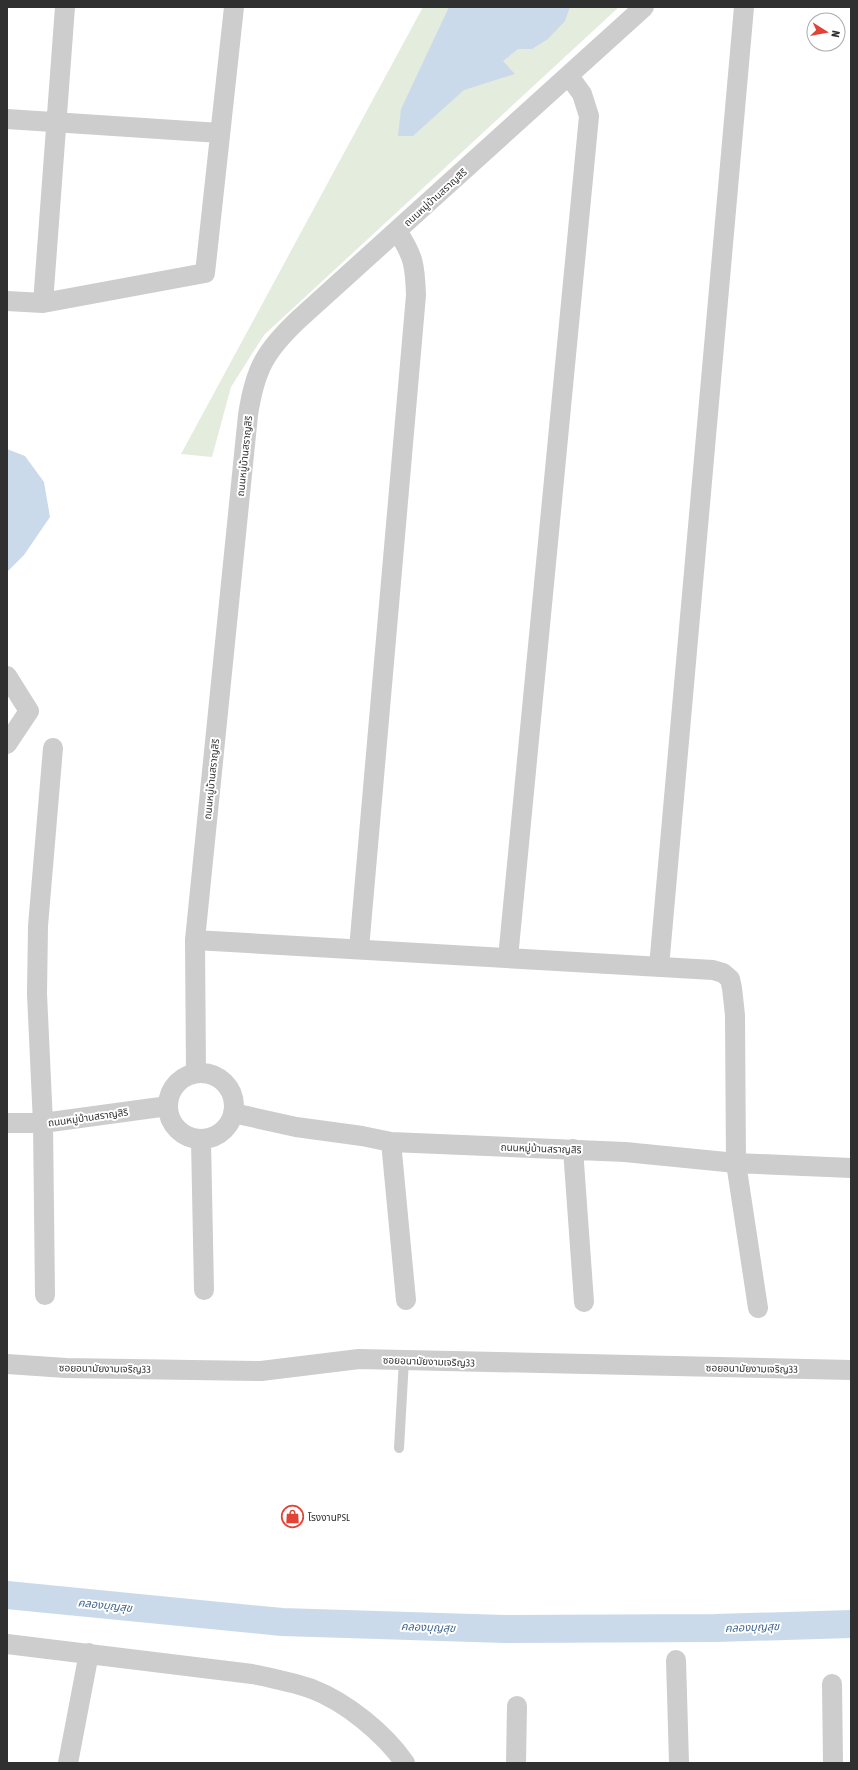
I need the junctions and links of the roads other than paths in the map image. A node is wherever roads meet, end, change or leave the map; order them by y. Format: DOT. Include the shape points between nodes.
graph roads {
  1 [pos="65,7"];
  2 [pos="234,7"];
  3 [pos="644,7"];
  4 [pos="744,7"];
  5 [pos="569,76"];
  6 [pos="7,119"];
  7 [pos="56,122"];
  8 [pos="220,133"];
  9 [pos="397,231"];
  10 [pos="7,301"];
  11 [pos="43,303"];
  12 [pos="7,676"];
  13 [pos="7,744"];
  14 [pos="53,748"];
  15 [pos="195,940"];
  16 [pos="359,949"];
  17 [pos="508,958"];
  18 [pos="659,967"];
  19 [pos="196,1073"];
  20 [pos="168,1106"];
  21 [pos="233,1112"];
  22 [pos="7,1123"];
  23 [pos="43,1123"];
  24 [pos="202,1140"];
  25 [pos="391,1142"];
  26 [pos="573,1149"];
  27 [pos="736,1163"];
  28 [pos="851,1168"];
  29 [pos="204,1290"];
  30 [pos="45,1295"];
  31 [pos="406,1300"];
  32 [pos="584,1302"];
  33 [pos="758,1308"];
  34 [pos="404,1360"];
  35 [pos="7,1364"];
  36 [pos="851,1370"];
  37 [pos="399,1448"];
  38 [pos="7,1644"];
  39 [pos="89,1654"];
  40 [pos="676,1660"];
  41 [pos="832,1684"];
  42 [pos="517,1706"];
  43 [pos="68,1763"];
  44 [pos="405,1763"];
  45 [pos="516,1763"];
  46 [pos="679,1763"];
  47 [pos="833,1763"];
  1 -- 7 [label="street"];
  2 -- 8 [label="street"];
  3 -- 5 [label="street, ถนนหมู่บ้านสราญสิริ"];
  4 -- 18 [label="street"];
  5 -- 9 [label="street, ถนนหมู่บ้านสราญสิริ"];
  5 -- 17 [label="street" via="582,94 589,116"];
  6 -- 7 [label="street"];
  7 -- 8 [label="street"];
  7 -- 11 [label="street"];
  8 -- 11 [label="street" via="205,272"];
  9 -- 15 [label="street, ถนนหมู่บ้านสราญสิริ" via="277,340 262,362 252,387"];
  9 -- 16 [label="street" via="410,250 416,269 416,296"];
  10 -- 11 [label="street"];
  12 -- 13 [label="street" via="29,710"];
  14 -- 23 [label="street" via="38,926 37,994"];
  15 -- 16 [label="street"];
  15 -- 19 [label="street, ถนนหมู่บ้านสราญสิริ"];
  16 -- 17 [label="street"];
  17 -- 18 [label="street"];
  18 -- 27 [label="street" via="713,970 723,973 730,979 735,1015"];
  19 -- 20 [label="street" via="183,1078 173,1088"];
  19 -- 21 [label="street" via="220,1077 234,1096"];
  20 -- 23 [label="street, ถนนหมู่บ้านสราญสิริ"];
  20 -- 24 [label="street" via="169,1117 177,1130 189,1138"];
  21 -- 24 [label="street" via="232,1120 224,1131 214,1138"];
  21 -- 25 [label="street, ถนนหมู่บ้านสราญสิริ" via="296,1127"];
  22 -- 23 [label="street, ถนนหมู่บ้านสราญสิริ"];
  23 -- 30 [label="street"];
  24 -- 29 [label="street"];
  25 -- 26 [label="street, ถนนหมู่บ้านสราญสิริ"];
  25 -- 31 [label="street"];
  26 -- 27 [label="street, ถนนหมู่บ้านสราญสิริ"];
  26 -- 32 [label="street"];
  27 -- 28 [label="street, ถนนหมู่บ้านสราญสิริ"];
  27 -- 33 [label="street"];
  34 -- 35 [label="street, ซอยอนามัยงามเจริญ33" via="359,1359 261,1371 66,1368"];
  34 -- 36 [label="street, ซอยอนามัยงามเจริญ33"];
  34 -- 37 [label="lane"];
  38 -- 39 [label="street"];
  39 -- 43 [label="street"];
  39 -- 44 [label="street" via="252,1674 285,1680 314,1690 346,1708 382,1735"];
  40 -- 46 [label="street"];
  41 -- 47 [label="street"];
  42 -- 45 [label="street"];
}
